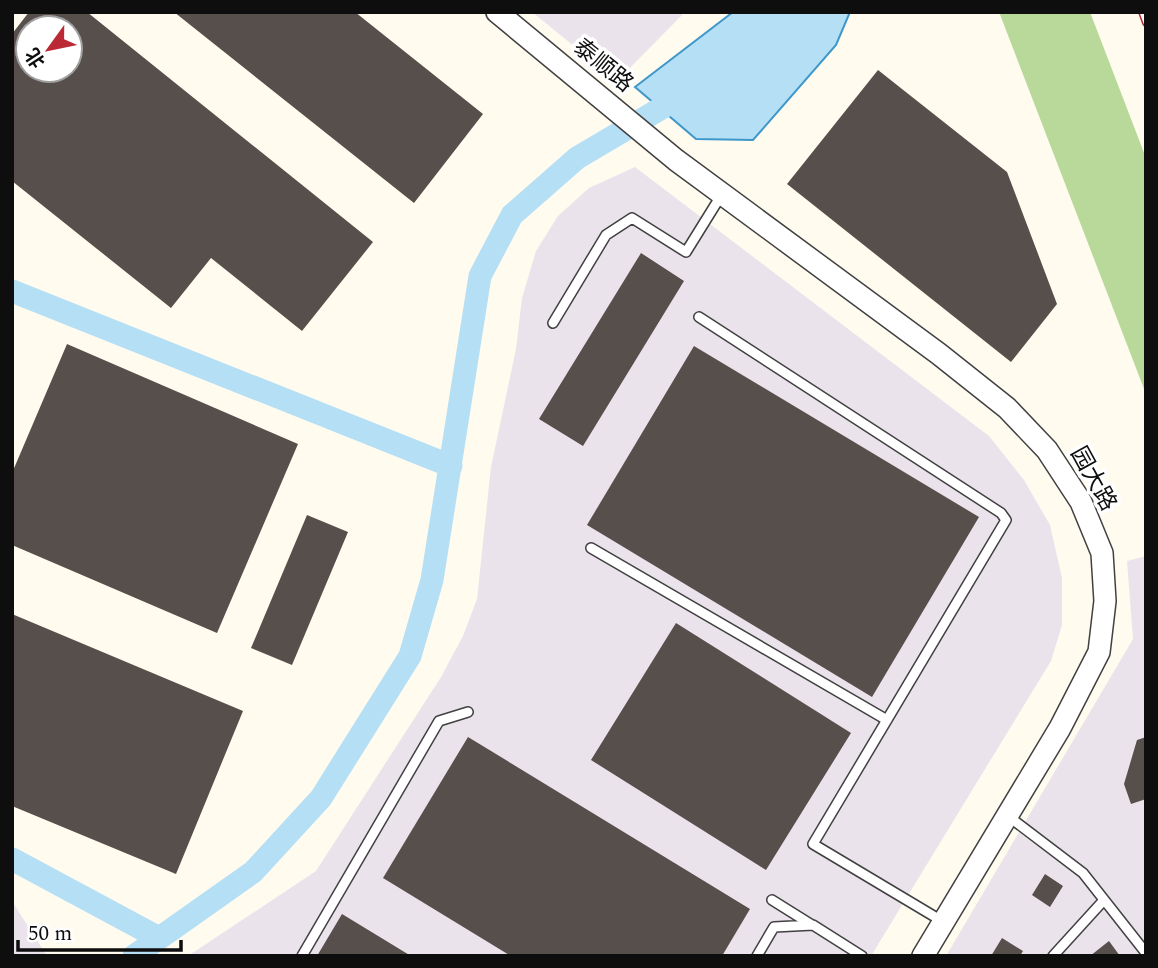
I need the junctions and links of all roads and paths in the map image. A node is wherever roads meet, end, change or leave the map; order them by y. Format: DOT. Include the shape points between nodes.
graph roads {
  1 [pos="497,12"];
  2 [pos="676,160"];
  3 [pos="722,194"];
  4 [pos="699,317"];
  5 [pos="553,323"];
  6 [pos="591,548"];
  7 [pos="468,712"];
  8 [pos="887,720"];
  9 [pos="1007,816"];
  10 [pos="772,900"];
  11 [pos="1104,900"];
  12 [pos="944,922"];
  13 [pos="813,925"];
  14 [pos="1146,953"];
  15 [pos="302,956"];
  16 [pos="757,956"];
  17 [pos="862,956"];
  18 [pos="923,956"];
  19 [pos="1053,956"];
  1 -- 2 [label="street, 泰顺路"];
  2 -- 3 [label="street, 园大路"];
  3 -- 5 [label="lane" via="686,252 632,218 606,235"];
  3 -- 9 [label="street, 园大路" via="1007,408 1047,450 1081,502 1102,553 1105,601 1099,652"];
  4 -- 8 [label="lane" via="1006,520"];
  6 -- 8 [label="lane"];
  7 -- 15 [label="lane" via="439,721"];
  8 -- 12 [label="lane" via="813,844"];
  9 -- 11 [label="lane" via="1083,873"];
  9 -- 12 [label="street, 园大路"];
  10 -- 13 [label="lane"];
  11 -- 14 [label="lane"];
  11 -- 19 [label="lane"];
  12 -- 18 [label="street, 园大路"];
  13 -- 16 [label="lane" via="774,927"];
  13 -- 17 [label="lane"];
}
